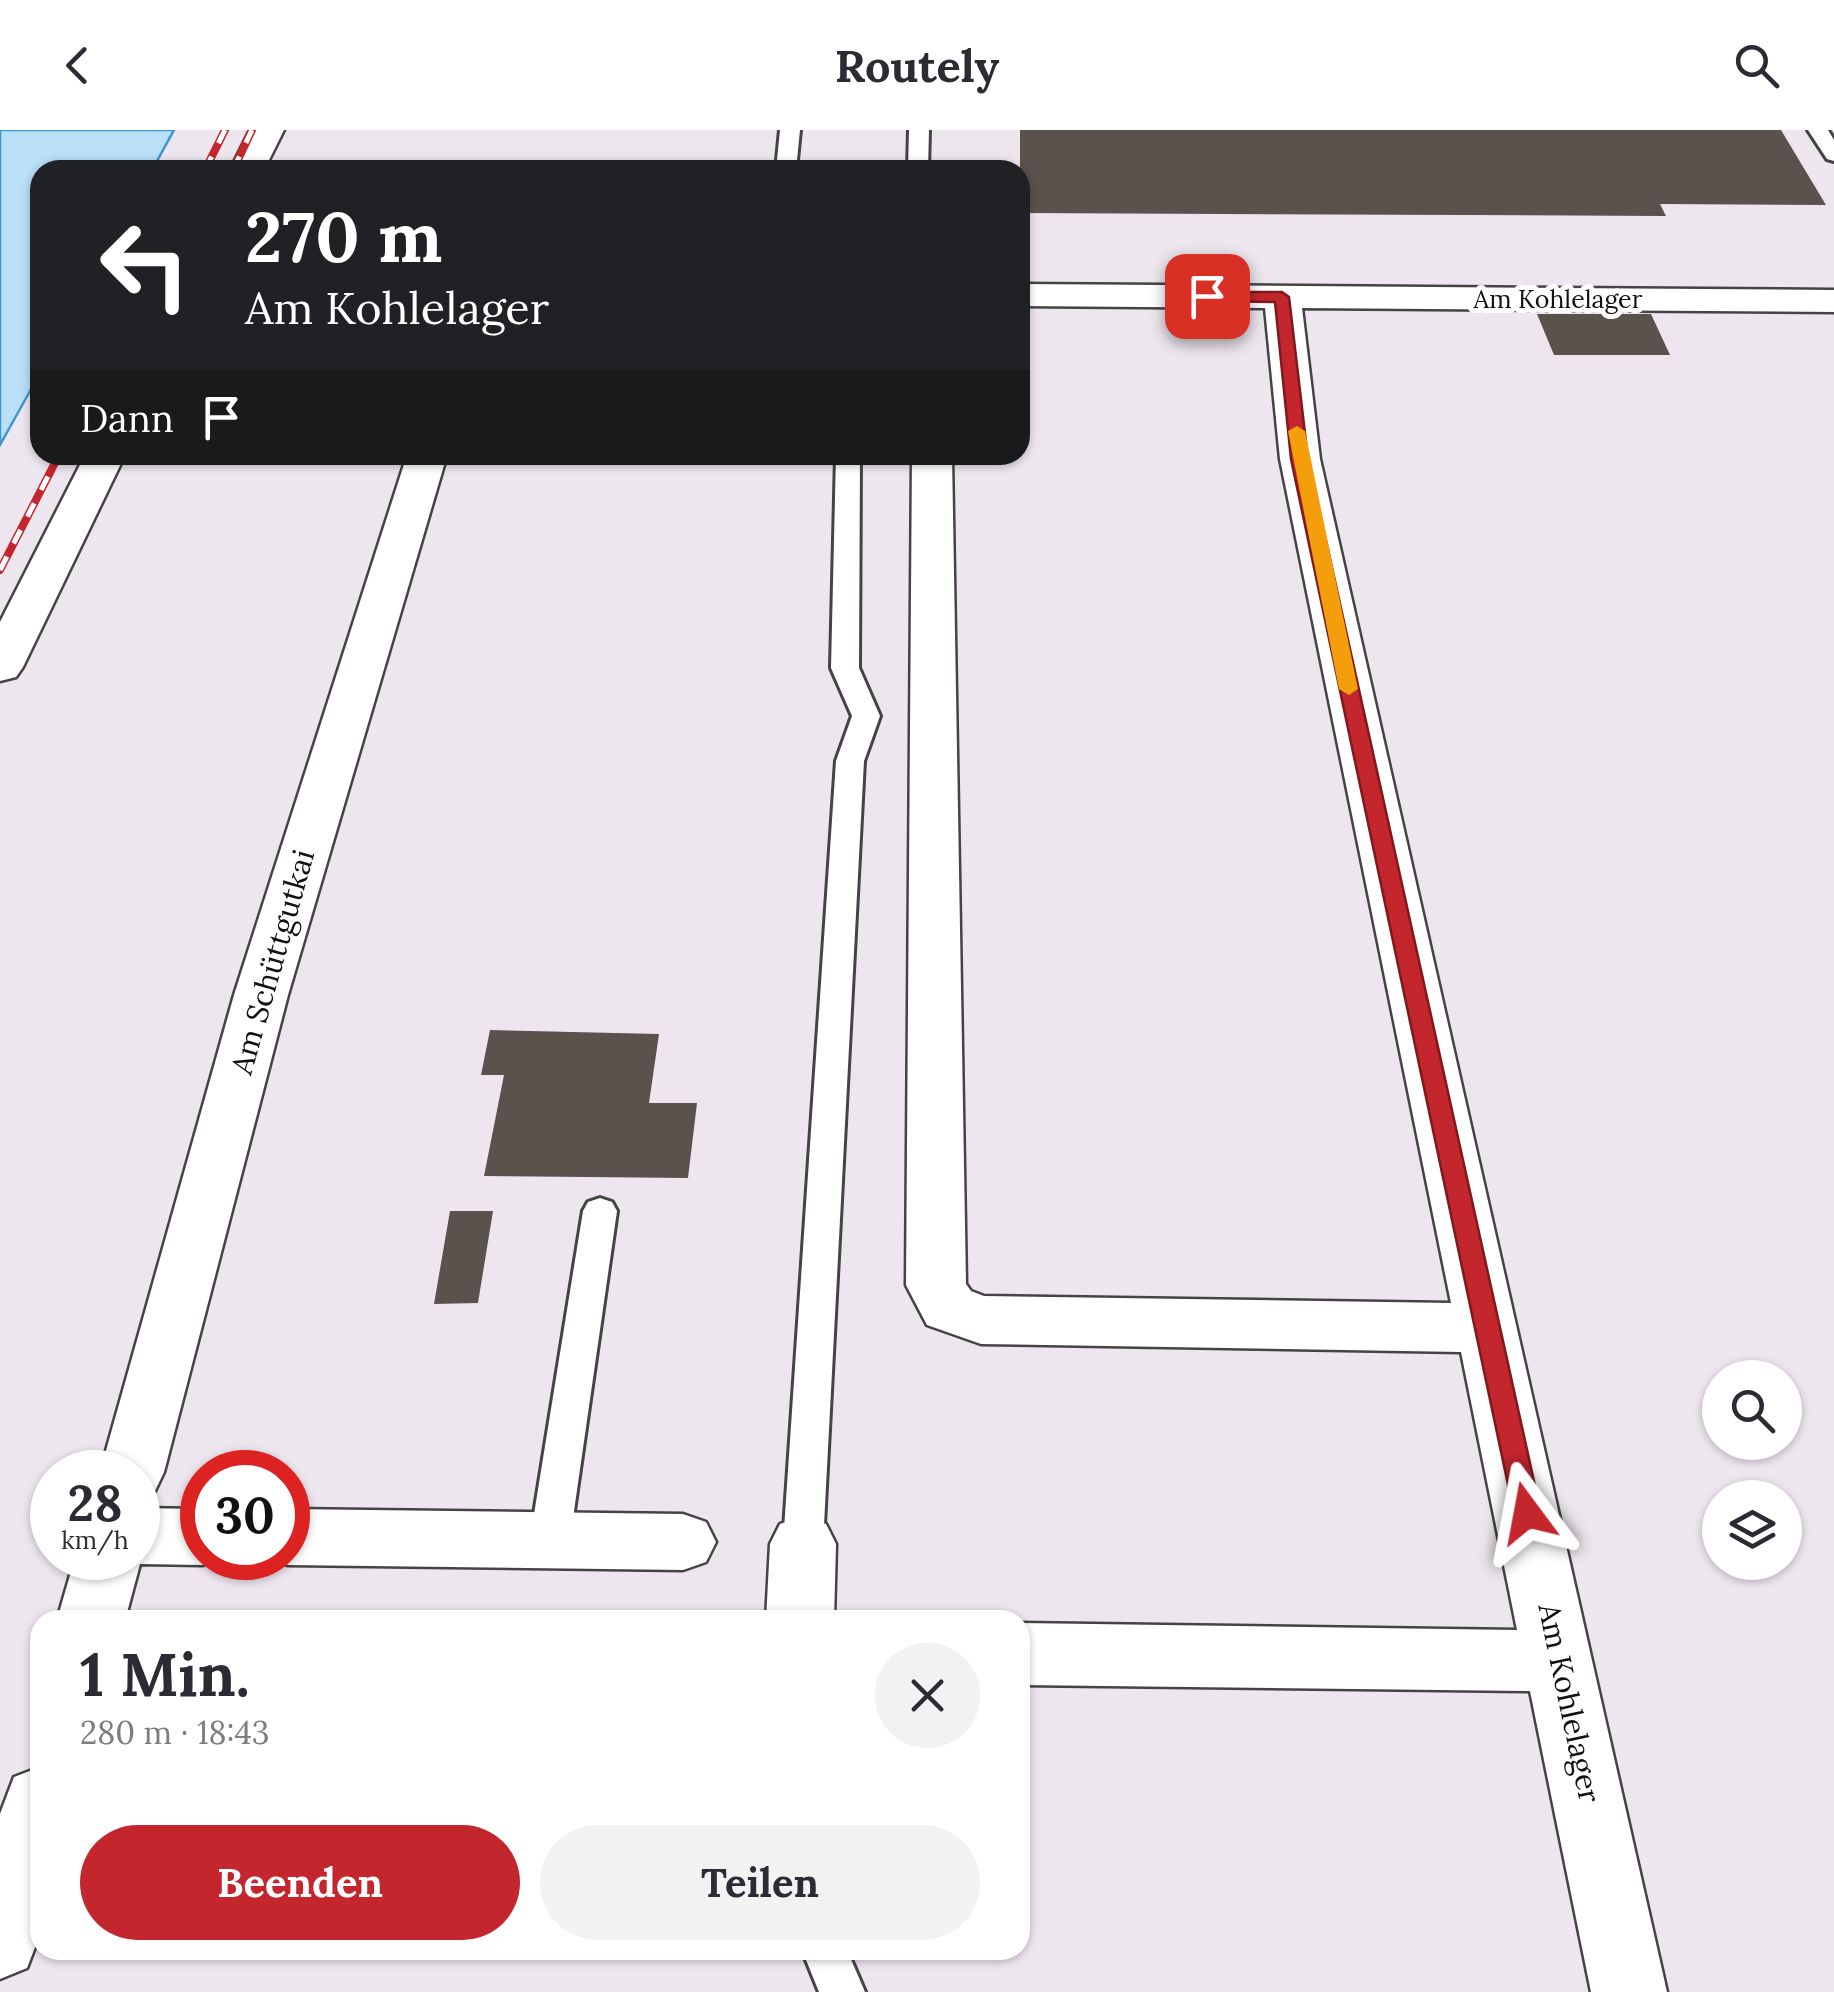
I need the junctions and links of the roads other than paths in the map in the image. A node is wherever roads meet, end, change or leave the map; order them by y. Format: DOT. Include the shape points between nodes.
graph roads {
  1 [pos="267,130"];
  2 [pos="790,130"];
  3 [pos="919,130"];
  4 [pos="1818,130"];
  5 [pos="1834,156"];
  6 [pos="252,160"];
  7 [pos="787,160"];
  8 [pos="918,160"];
  9 [pos="1030,295"];
  10 [pos="1282,297"];
  11 [pos="1834,300"];
  12 [pos="101,465"];
  13 [pos="424,465"];
  14 [pos="848,465"];
  15 [pos="932,465"];
  16 [pos="0,667"];
  17 [pos="600,1211"];
  18 [pos="1485,1328"];
  19 [pos="138,1450"];
  20 [pos="310,1537"];
  21 [pos="550,1539"];
  22 [pos="683,1542"];
  23 [pos="803,1544"];
  24 [pos="102,1580"];
  25 [pos="94,1610"];
  26 [pos="800,1610"];
  27 [pos="1030,1654"];
  28 [pos="1561,1661"];
  29 [pos="30,1852"];
  30 [pos="0,1942"];
  31 [pos="828,1960"];
  32 [pos="842,1992"];
  33 [pos="1629,1992"];
  1 -- 6 [label="street"];
  2 -- 7 [label="lane"];
  3 -- 8 [label="lane"];
  4 -- 5 [label="lane"];
  9 -- 10 [label="street, Am Kohlelager"];
  10 -- 11 [label="street, Am Kohlelager"];
  10 -- 18 [label="street, Am Kohlelager" via="1300,459"];
  12 -- 16 [label="street"];
  13 -- 19 [label="street, Am Schüttgutkai" via="261,996"];
  14 -- 23 [label="lane" via="845,668 866,716 850,761"];
  15 -- 18 [label="street" via="936,1286 949,1308 981,1320"];
  17 -- 21 [label="lane"];
  18 -- 28 [label="street, Am Kohlelager"];
  20 -- 21 [label="street"];
  21 -- 22 [label="street"];
  23 -- 26 [label="street"];
  24 -- 25 [label="street"];
  27 -- 28 [label="street"];
  28 -- 33 [label="street, Am Kohlelager"];
  29 -- 30 [label="street"];
  31 -- 32 [label="lane"];
}
